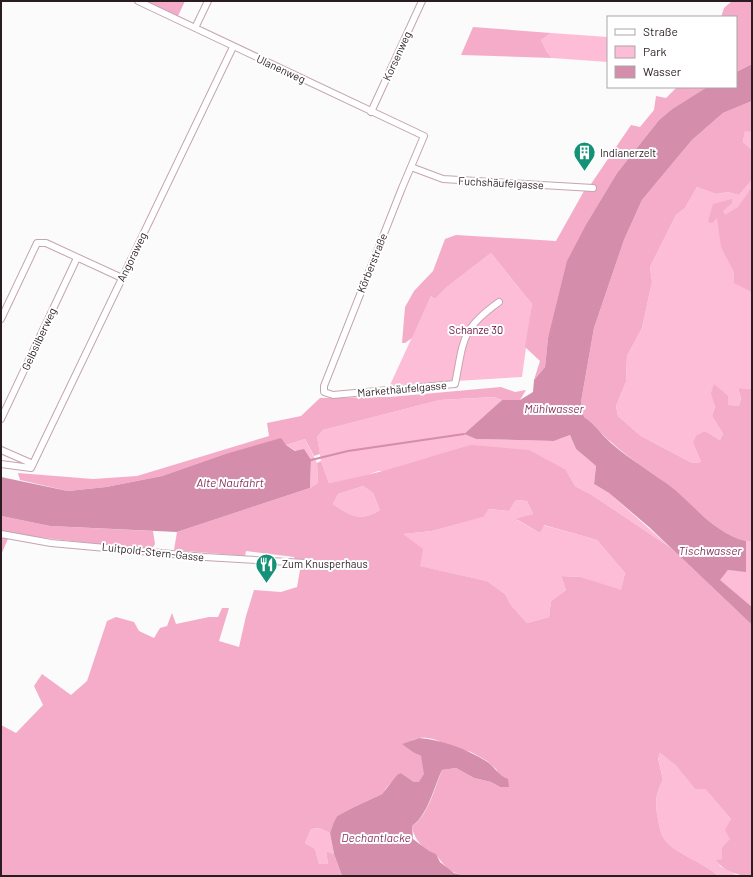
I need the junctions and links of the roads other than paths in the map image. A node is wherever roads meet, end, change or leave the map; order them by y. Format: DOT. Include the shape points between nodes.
graph roads {
  1 [pos="138,1"];
  2 [pos="208,1"];
  3 [pos="422,1"];
  4 [pos="195,28"];
  5 [pos="233,47"];
  6 [pos="371,112"];
  7 [pos="424,136"];
  8 [pos="411,167"];
  9 [pos="593,188"];
  10 [pos="77,258"];
  11 [pos="122,278"];
  12 [pos="499,302"];
  13 [pos="1,319"];
  14 [pos="324,392"];
  15 [pos="1,419"];
  16 [pos="1,450"];
  17 [pos="1,464"];
  18 [pos="32,466"];
  19 [pos="1,534"];
  20 [pos="305,563"];
  1 -- 4 [label="street, Ulanenweg"];
  2 -- 4 [label="street"];
  3 -- 6 [label="street, Korsenweg"];
  4 -- 5 [label="street, Ulanenweg"];
  5 -- 6 [label="street, Ulanenweg"];
  5 -- 11 [label="street, Angoraweg"];
  6 -- 7 [label="street, Ulanenweg"];
  7 -- 8 [label="street, Körberstraße"];
  8 -- 9 [label="street, Fuchshäufelgasse" via="443,179"];
  8 -- 14 [label="street, Körberstraße" via="324,386"];
  10 -- 11 [label="street"];
  10 -- 13 [label="street" via="46,244 37,243"];
  10 -- 15 [label="street, Gelbsilberweg"];
  11 -- 18 [label="street, Angoraweg"];
  12 -- 14 [label="street, Markethäufelgasse" via="480,316 466,335 455,384 334,395"];
  16 -- 18 [label="street"];
  17 -- 18 [label="street"];
  19 -- 20 [label="street, Luitpold-Stern-Gasse" via="51,543"];
}
